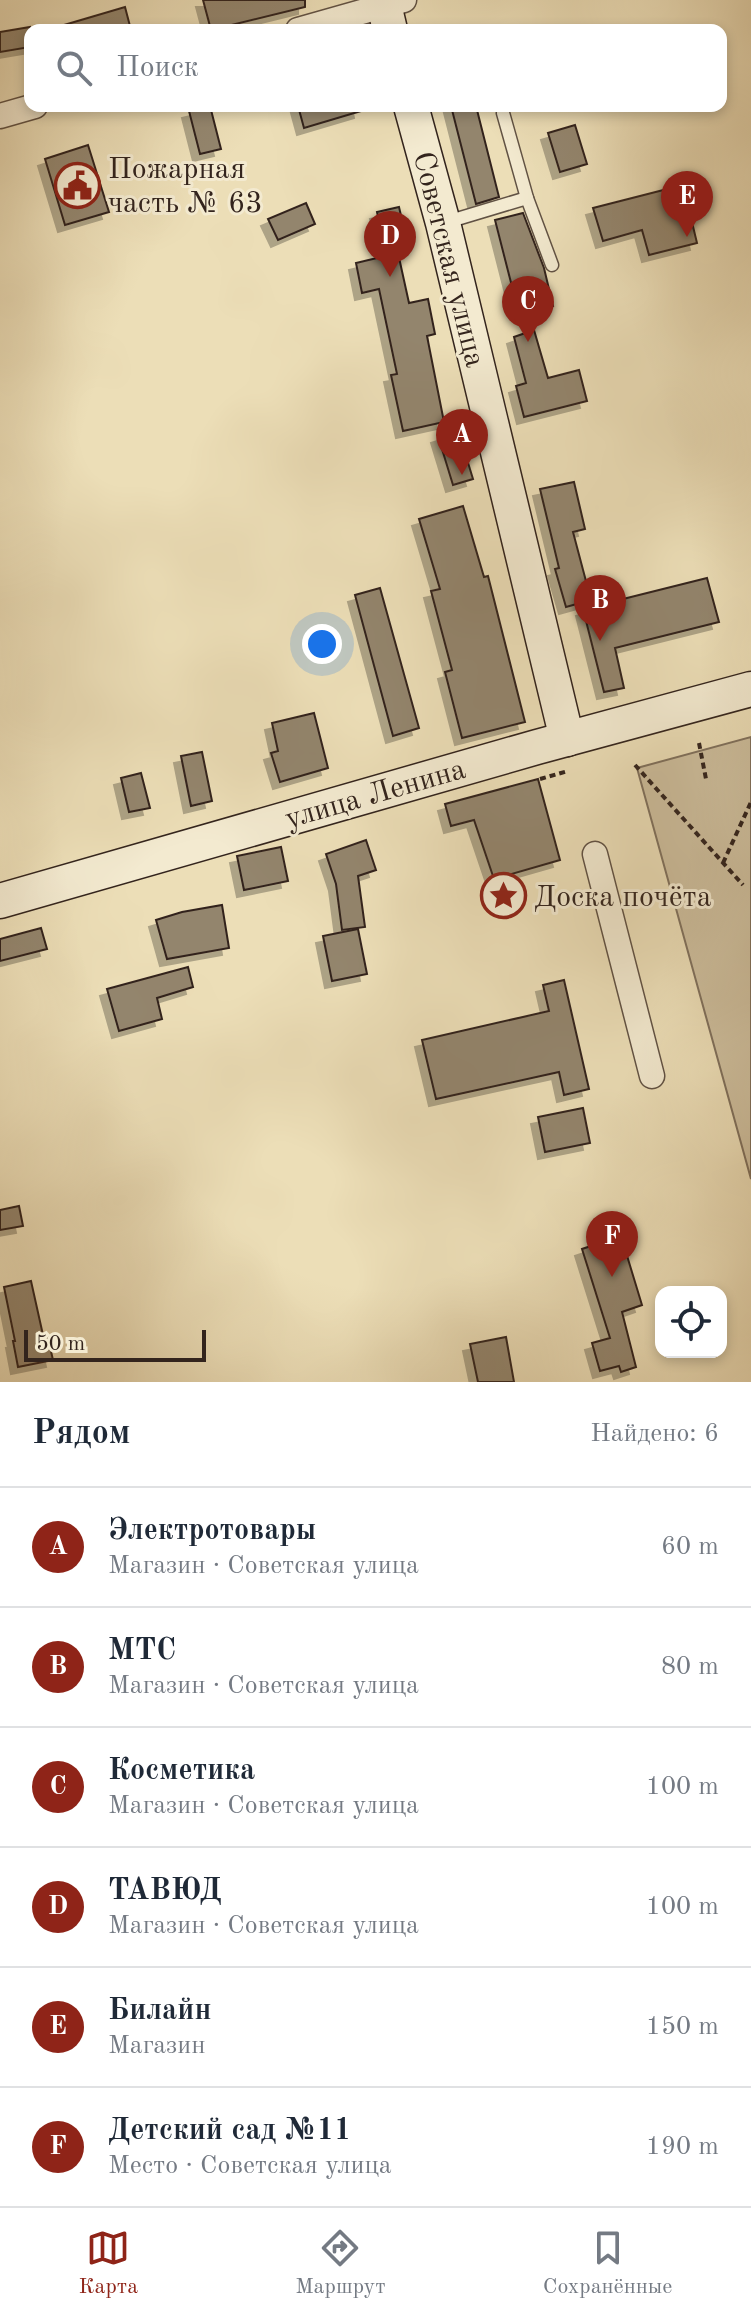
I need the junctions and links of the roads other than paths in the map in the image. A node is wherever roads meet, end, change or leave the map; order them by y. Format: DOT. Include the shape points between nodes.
graph roads {
  1 [pos="390,9"];
  2 [pos="324,24"];
  3 [pos="24,109"];
  4 [pos="413,112"];
  5 [pos="503,113"];
  6 [pos="0,116"];
  7 [pos="527,198"];
  8 [pos="443,223"];
  9 [pos="552,265"];
  10 [pos="751,689"];
  11 [pos="567,739"];
  12 [pos="595,854"];
  13 [pos="0,901"];
  14 [pos="652,1076"];
  1 -- 2 [label="street"];
  3 -- 6 [label="street"];
  4 -- 8 [label="street, Советская улица"];
  5 -- 7 [label="lane"];
  7 -- 8 [label="lane"];
  7 -- 9 [label="lane"];
  8 -- 11 [label="street, Советская улица"];
  10 -- 11 [label="street, улица Ленина"];
  11 -- 13 [label="street, улица Ленина"];
  12 -- 14 [label="street"];
}
